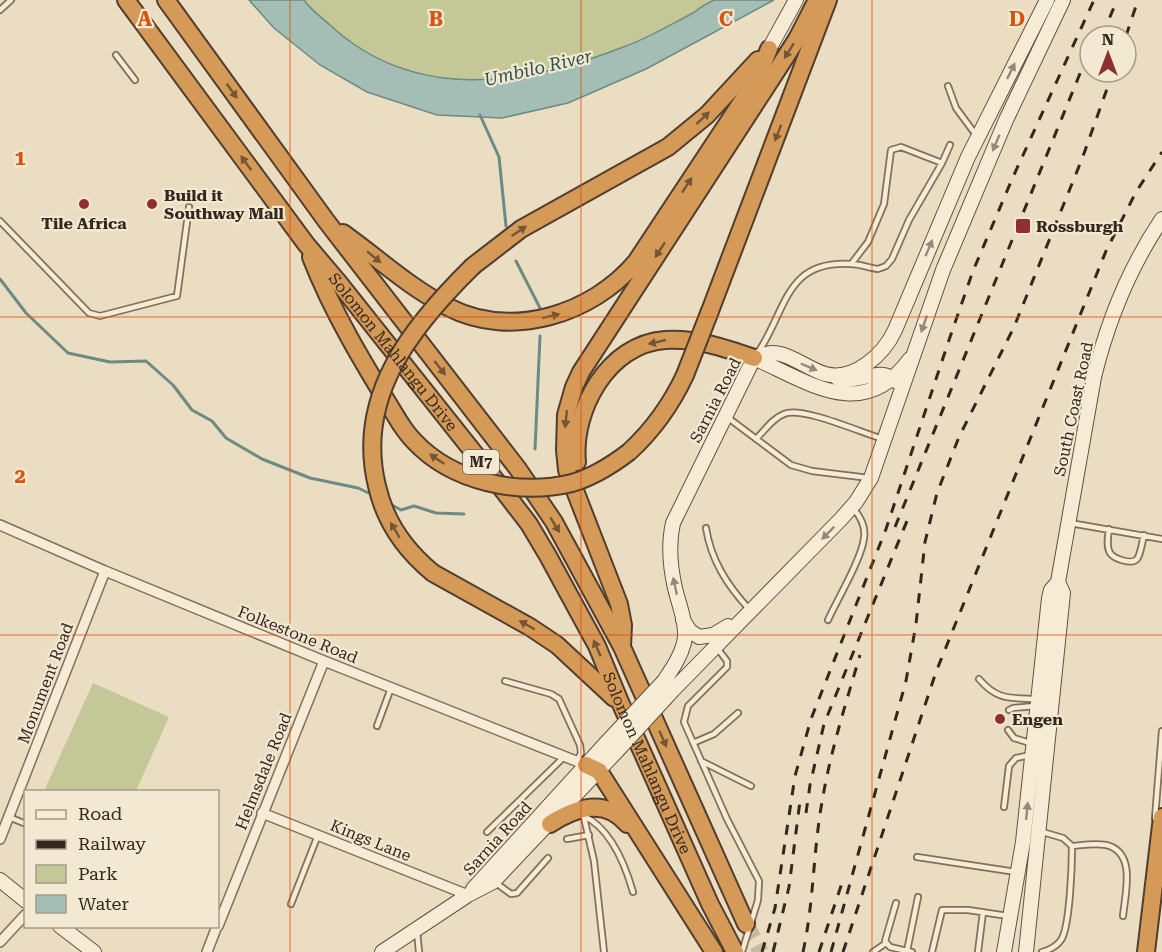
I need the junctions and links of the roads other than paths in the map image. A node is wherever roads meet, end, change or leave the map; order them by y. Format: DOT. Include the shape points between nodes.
graph roads {
  1 [pos="11,0"];
  2 [pos="126,0"];
  3 [pos="166,0"];
  4 [pos="796,0"];
  5 [pos="817,0"];
  6 [pos="828,0"];
  7 [pos="1047,0"];
  8 [pos="1064,0"];
  9 [pos="0,10"];
  10 [pos="769,49"];
  11 [pos="116,54"];
  12 [pos="135,80"];
  13 [pos="948,86"];
  14 [pos="978,138"];
  15 [pos="950,144"];
  16 [pos="942,163"];
  17 [pos="189,207"];
  18 [pos="1162,219"];
  19 [pos="0,221"];
  20 [pos="327,222"];
  21 [pos="306,244"];
  22 [pos="852,263"];
  23 [pos="414,334"];
  24 [pos="915,351"];
  25 [pos="754,358"];
  26 [pos="830,375"];
  27 [pos="892,378"];
  28 [pos="902,390"];
  29 [pos="725,415"];
  30 [pos="756,439"];
  31 [pos="885,440"];
  32 [pos="871,478"];
  33 [pos="852,507"];
  34 [pos="585,513"];
  35 [pos="1067,522"];
  36 [pos="0,525"];
  37 [pos="706,528"];
  38 [pos="1109,529"];
  39 [pos="1144,535"];
  40 [pos="1162,539"];
  41 [pos="105,571"];
  42 [pos="748,613"];
  43 [pos="683,619"];
  44 [pos="828,620"];
  45 [pos="716,646"];
  46 [pos="622,647"];
  47 [pos="324,661"];
  48 [pos="979,679"];
  49 [pos="505,681"];
  50 [pos="669,686"];
  51 [pos="391,688"];
  52 [pos="620,702"];
  53 [pos="1043,702"];
  54 [pos="1009,710"];
  55 [pos="738,713"];
  56 [pos="377,726"];
  57 [pos="1008,730"];
  58 [pos="1162,731"];
  59 [pos="693,744"];
  60 [pos="1038,747"];
  61 [pos="565,756"];
  62 [pos="701,761"];
  63 [pos="587,766"];
  64 [pos="752,786"];
  65 [pos="1004,807"];
  66 [pos="583,812"];
  67 [pos="262,813"];
  68 [pos="9,817"];
  69 [pos="1162,817"];
  70 [pos="24,823"];
  71 [pos="550,824"];
  72 [pos="487,832"];
  73 [pos="318,835"];
  74 [pos="589,835"];
  75 [pos="0,839"];
  76 [pos="567,839"];
  77 [pos="1033,839"];
  78 [pos="1158,840"];
  79 [pos="645,845"];
  80 [pos="1072,846"];
  81 [pos="917,857"];
  82 [pos="548,858"];
  83 [pos="1019,872"];
  84 [pos="0,880"];
  85 [pos="494,882"];
  86 [pos="633,892"];
  87 [pos="468,895"];
  88 [pos="918,897"];
  89 [pos="24,899"];
  90 [pos="1014,900"];
  91 [pos="896,903"];
  92 [pos="291,904"];
  93 [pos="1031,904"];
  94 [pos="983,912"];
  95 [pos="24,916"];
  96 [pos="1011,916"];
  97 [pos="1123,916"];
  98 [pos="219,921"];
  99 [pos="746,924"];
  100 [pos="61,928"];
  101 [pos="216,928"];
  102 [pos="417,930"];
  103 [pos="0,942"];
  104 [pos="886,944"];
  105 [pos="910,951"];
  106 [pos="94,952"];
  107 [pos="207,952"];
  108 [pos="382,952"];
  109 [pos="419,952"];
  110 [pos="604,952"];
  111 [pos="714,952"];
  112 [pos="735,952"];
  113 [pos="742,952"];
  114 [pos="873,952"];
  115 [pos="932,952"];
  116 [pos="978,952"];
  117 [pos="1004,952"];
  118 [pos="1026,952"];
  119 [pos="1041,952"];
  120 [pos="1146,952"];
  1 -- 9 [label="lane"];
  21 -- 2 [label="highway, Solomon Mahlangu Drive / M7, one-way"];
  3 -- 20 [label="highway, Solomon Mahlangu Drive / M7, one-way"];
  4 -- 10 [label="main road"];
  5 -- 34 [label="highway, one-way" via="779,68 574,387 566,415 566,459"];
  6 -- 21 [label="highway, one-way, bridge" via="685,375 659,420 629,452 607,467 573,482 507,486 476,479 444,464 414,441 400,423 328,298"];
  14 -- 7 [label="main road, one-way"];
  8 -- 24 [label="main road, Sarnia Road, one-way" via="970,203"];
  20 -- 10 [label="highway, one-way" via="408,282 465,314 498,321 528,320 578,307 609,289 636,262 743,100"];
  23 -- 10 [label="highway, one-way, bridge" via="473,266 521,229 668,147 713,109"];
  11 -- 12 [label="lane"];
  13 -- 14 [label="lane" via="956,108"];
  26 -- 14 [label="main road, one-way" via="865,365 891,339"];
  15 -- 16 [label="lane"];
  16 -- 22 [label="lane" via="889,263 878,268"];
  16 -- 22 [label="lane" via="901,147 891,150 884,204 868,242"];
  17 -- 19 [label="lane" via="177,296 100,316 90,314"];
  18 -- 35 [label="main road, South Coast Road" via="1135,262 1102,344"];
  20 -- 23 [label="highway, Solomon Mahlangu Drive / M7"];
  52 -- 21 [label="highway, Solomon Mahlangu Drive / M7, one-way" via="597,646 529,524"];
  22 -- 25 [label="lane" via="819,266 798,280"];
  23 -- 46 [label="highway, Solomon Mahlangu Drive / M7, one-way" via="541,503"];
  52 -- 23 [label="highway, one-way, bridge" via="557,645 433,573 403,544 384,511 372,467 372,426 395,363"];
  24 -- 27 [label="main road"];
  24 -- 28 [label="main road, Sarnia Road"];
  25 -- 26 [label="main road, Sarnia Road, one-way" via="774,353"];
  25 -- 27 [label="main road" via="838,394 866,392"];
  25 -- 29 [label="main road, Sarnia Road"];
  25 -- 34 [label="highway, one-way" via="699,342 671,340 648,344 619,360 597,384 579,425 576,454"];
  26 -- 27 [label="main road, Sarnia Road" via="852,380 878,374"];
  27 -- 28 [label="main road"];
  28 -- 31 [label="main road, Sarnia Road"];
  29 -- 30 [label="lane"];
  43 -- 29 [label="main road, Sarnia Road, one-way" via="671,567 671,532"];
  30 -- 31 [label="lane" via="775,420 793,411"];
  30 -- 32 [label="lane" via="791,465"];
  31 -- 32 [label="main road, Sarnia Road"];
  32 -- 33 [label="main road, Sarnia Road"];
  33 -- 42 [label="main road, Sarnia Road, one-way"];
  33 -- 44 [label="lane" via="862,522 864,538"];
  34 -- 46 [label="highway" via="621,612"];
  35 -- 38 [label="lane"];
  35 -- 53 [label="main road, South Coast Road" via="1058,582 1062,593 1053,623"];
  36 -- 41 [label="street, Folkestone Road"];
  37 -- 42 [label="lane" via="716,563"];
  38 -- 39 [label="lane"];
  38 -- 39 [label="lane" via="1110,554 1128,561 1137,558"];
  39 -- 40 [label="lane"];
  41 -- 47 [label="street, Folkestone Road"];
  41 -- 68 [label="street, Monument Road"];
  42 -- 43 [label="main road" via="703,637 690,631"];
  42 -- 45 [label="main road, Sarnia Road"];
  43 -- 50 [label="main road, Sarnia Road" via="681,651"];
  45 -- 50 [label="main road, Sarnia Road"];
  45 -- 59 [label="lane" via="727,667 686,710 684,722"];
  46 -- 99 [label="highway, Solomon Mahlangu Drive / M7, one-way"];
  47 -- 51 [label="street, Folkestone Road"];
  47 -- 67 [label="street, Helmsdale Road"];
  48 -- 53 [label="lane" via="995,694"];
  49 -- 63 [label="lane" via="560,699"];
  50 -- 63 [label="main road, Sarnia Road, bridge" via="612,746"];
  51 -- 56 [label="lane"];
  51 -- 61 [label="street, Folkestone Road"];
  52 -- 112 [label="highway, Solomon Mahlangu Drive / M7"];
  53 -- 54 [label="lane"];
  53 -- 60 [label="main road, South Coast Road"];
  55 -- 59 [label="lane" via="714,735"];
  57 -- 60 [label="lane" via="1018,740"];
  58 -- 78 [label="lane" via="1156,794"];
  59 -- 62 [label="lane"];
  60 -- 65 [label="lane" via="1011,762"];
  60 -- 77 [label="main road, South Coast Road"];
  61 -- 63 [label="street, Folkestone Road"];
  61 -- 72 [label="lane"];
  62 -- 64 [label="lane"];
  62 -- 113 [label="lane" via="760,885"];
  63 -- 71 [label="main road, Sarnia Road"];
  63 -- 79 [label="highway"];
  63 -- 87 [label="main road, Sarnia Road"];
  66 -- 71 [label="highway" via="568,813"];
  66 -- 74 [label="lane"];
  66 -- 79 [label="highway" via="596,807 612,811"];
  66 -- 86 [label="lane" via="606,833"];
  67 -- 73 [label="street, Kings Lane"];
  67 -- 98 [label="street, Helmsdale Road"];
  68 -- 70 [label="lane"];
  68 -- 75 [label="street, Monument Road"];
  69 -- 78 [label="highway"];
  71 -- 85 [label="main road, Sarnia Road"];
  73 -- 87 [label="street, Kings Lane"];
  73 -- 92 [label="lane"];
  74 -- 76 [label="lane"];
  74 -- 110 [label="lane"];
  77 -- 80 [label="lane" via="1063,838"];
  77 -- 83 [label="main road, South Coast Road"];
  77 -- 93 [label="main road, South Coast Road"];
  78 -- 120 [label="highway"];
  79 -- 111 [label="highway"];
  80 -- 97 [label="lane" via="1107,845 1125,861"];
  80 -- 119 [label="lane" via="1063,936"];
  81 -- 83 [label="lane"];
  82 -- 85 [label="lane" via="517,893 510,893"];
  83 -- 90 [label="main road, South Coast Road"];
  84 -- 89 [label="main road"];
  85 -- 87 [label="main road, Sarnia Road"];
  87 -- 102 [label="main road, Sarnia Road"];
  88 -- 105 [label="lane"];
  90 -- 93 [label="main road"];
  90 -- 96 [label="main road, South Coast Road"];
  91 -- 104 [label="lane"];
  93 -- 118 [label="main road, South Coast Road"];
  94 -- 96 [label="lane"];
  94 -- 115 [label="lane" via="942,910"];
  94 -- 116 [label="lane"];
  95 -- 103 [label="street"];
  96 -- 117 [label="main road, South Coast Road"];
  100 -- 106 [label="main road"];
  101 -- 107 [label="street, Helmsdale Road"];
  102 -- 108 [label="main road, Sarnia Road"];
  102 -- 109 [label="lane"];
  104 -- 105 [label="lane"];
  104 -- 114 [label="lane"];
}
